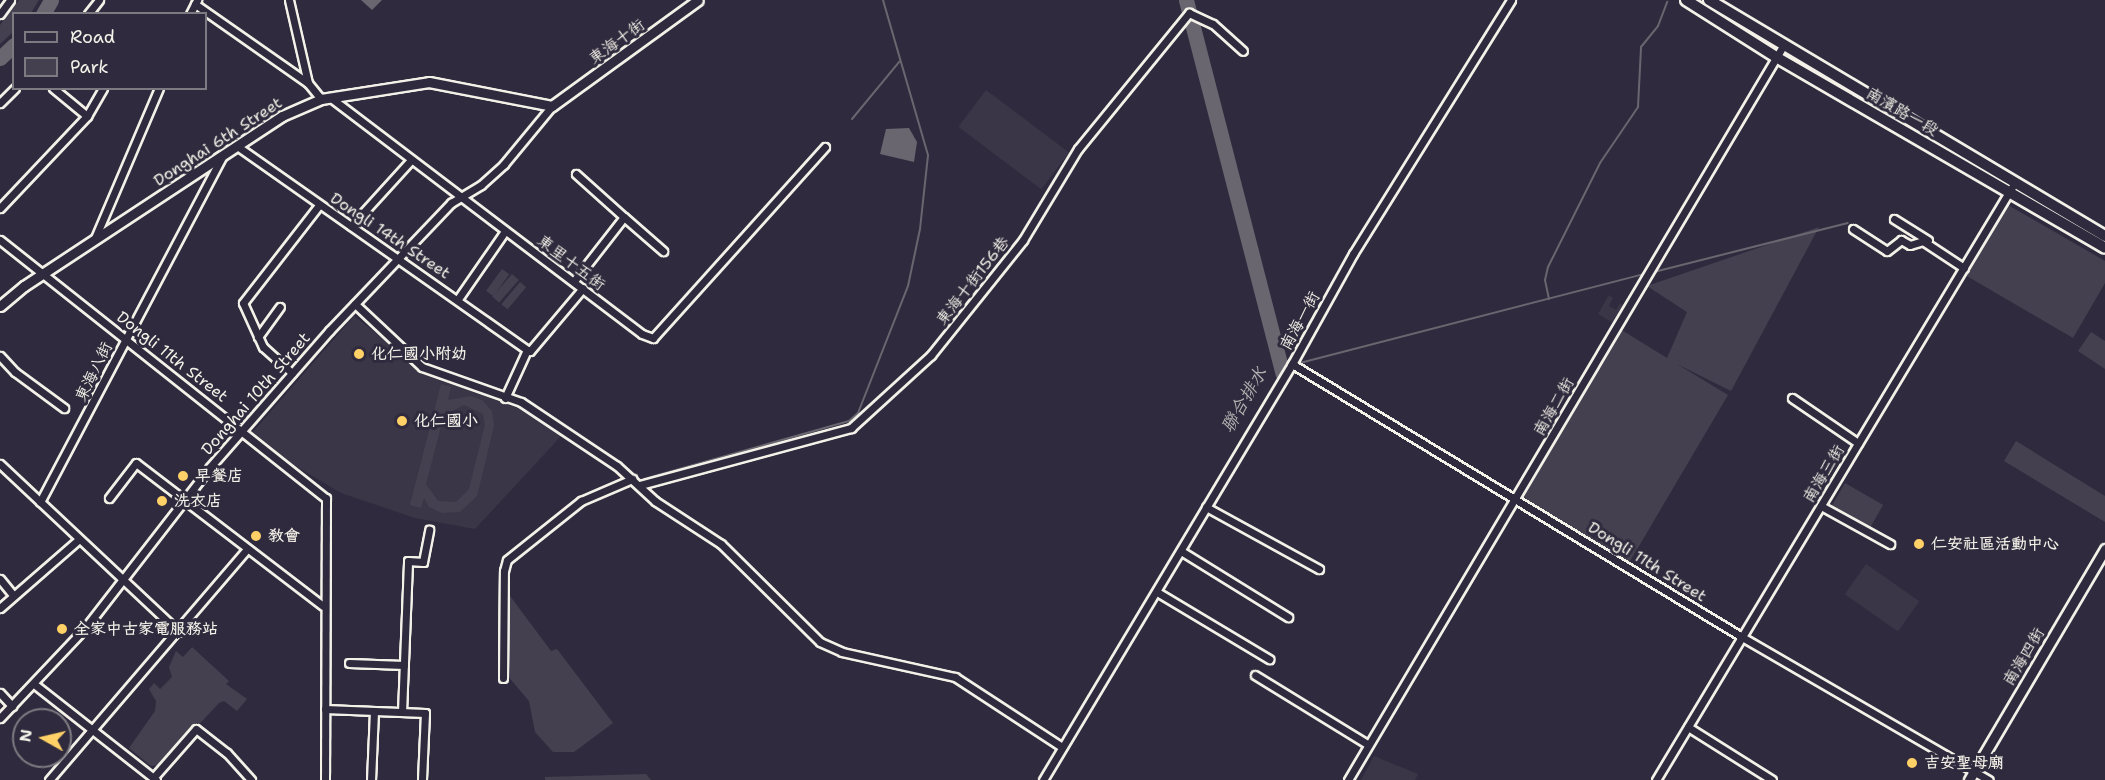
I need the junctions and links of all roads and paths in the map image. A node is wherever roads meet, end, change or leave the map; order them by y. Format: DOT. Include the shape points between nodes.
graph roads {
  1 [pos="10,0"];
  2 [pos="99,0"];
  3 [pos="289,0"];
  4 [pos="698,0"];
  5 [pos="1510,0"];
  6 [pos="1686,0"];
  7 [pos="1709,0"];
  8 [pos="196,2"];
  9 [pos="90,12"];
  10 [pos="0,14"];
  11 [pos="1783,46"];
  12 [pos="1243,51"];
  13 [pos="1776,57"];
  14 [pos="308,83"];
  15 [pos="13,90"];
  16 [pos="55,90"];
  17 [pos="102,90"];
  18 [pos="158,90"];
  19 [pos="326,99"];
  20 [pos="0,103"];
  21 [pos="552,106"];
  22 [pos="87,116"];
  23 [pos="237,147"];
  24 [pos="825,147"];
  25 [pos="222,158"];
  26 [pos="411,160"];
  27 [pos="576,174"];
  28 [pos="2013,186"];
  29 [pos="460,196"];
  30 [pos="319,205"];
  31 [pos="0,208"];
  32 [pos="624,217"];
  33 [pos="1894,219"];
  34 [pos="351,226"];
  35 [pos="1852,229"];
  36 [pos="505,231"];
  37 [pos="2105,236"];
  38 [pos="0,240"];
  39 [pos="93,243"];
  40 [pos="2105,248"];
  41 [pos="663,251"];
  42 [pos="398,258"];
  43 [pos="1965,266"];
  44 [pos="43,274"];
  45 [pos="574,281"];
  46 [pos="583,288"];
  47 [pos="458,299"];
  48 [pos="355,304"];
  49 [pos="0,306"];
  50 [pos="280,307"];
  51 [pos="258,337"];
  52 [pos="126,338"];
  53 [pos="527,350"];
  54 [pos="0,356"];
  55 [pos="1292,364"];
  56 [pos="292,373"];
  57 [pos="506,398"];
  58 [pos="1792,398"];
  59 [pos="64,408"];
  60 [pos="242,429"];
  61 [pos="1858,443"];
  62 [pos="0,464"];
  63 [pos="632,479"];
  64 [pos="640,485"];
  65 [pos="109,498"];
  66 [pos="1516,498"];
  67 [pos="185,499"];
  68 [pos="40,502"];
  69 [pos="1821,506"];
  70 [pos="1206,507"];
  71 [pos="429,530"];
  72 [pos="78,540"];
  73 [pos="1890,544"];
  74 [pos="247,549"];
  75 [pos="2105,549"];
  76 [pos="1181,551"];
  77 [pos="1319,569"];
  78 [pos="125,578"];
  79 [pos="0,579"];
  80 [pos="1157,592"];
  81 [pos="13,596"];
  82 [pos="323,606"];
  83 [pos="0,608"];
  84 [pos="1288,617"];
  85 [pos="179,632"];
  86 [pos="1742,637"];
  87 [pos="1269,659"];
  88 [pos="348,663"];
  89 [pos="404,665"];
  90 [pos="1255,675"];
  91 [pos="503,678"];
  92 [pos="34,684"];
  93 [pos="0,693"];
  94 [pos="12,706"];
  95 [pos="325,709"];
  96 [pos="374,711"];
  97 [pos="402,712"];
  98 [pos="0,718"];
  99 [pos="1688,727"];
  100 [pos="93,732"];
  101 [pos="1367,744"];
  102 [pos="1062,747"];
  103 [pos="1972,776"];
  104 [pos="154,779"];
  105 [pos="251,779"];
  106 [pos="1351,779"];
  107 [pos="49,780"];
  108 [pos="325,780"];
  109 [pos="371,780"];
  110 [pos="422,780"];
  111 [pos="1043,780"];
  112 [pos="1656,780"];
  113 [pos="1772,780"];
  114 [pos="1989,780"];
  1 -- 10 [label="street"];
  2 -- 9 [label="street"];
  3 -- 14 [label="street"];
  4 -- 21 [label="street, 東海十街"];
  5 -- 55 [label="street, 南海一街" via="1353,254"];
  6 -- 13 [label="main road, 南濱路一段"];
  7 -- 11 [label="main road, 南濱路一段"];
  8 -- 14 [label="street, 東里十五街"];
  11 -- 13 [label="street, 南海二街"];
  11 -- 28 [label="main road, 南濱路一段"];
  12 -- 64 [label="street, 東海十街156巷" via="1213,24 1189,13 1078,149 1023,240 931,356 851,428"];
  13 -- 28 [label="main road, 南濱路一段"];
  13 -- 66 [label="street, 南海二街"];
  14 -- 19 [label="street, 東里十五街"];
  15 -- 20 [label="street"];
  16 -- 22 [label="street"];
  17 -- 22 [label="street"];
  18 -- 39 [label="street"];
  19 -- 21 [label="street, Donghai 6th Street" via="429,82"];
  19 -- 23 [label="street, Donghai 6th Street" via="282,116"];
  19 -- 26 [label="street, 東里十五街"];
  21 -- 29 [label="street, Donghai 10th Street" via="504,164 482,184"];
  22 -- 31 [label="street"];
  23 -- 25 [label="street, Donghai 6th Street"];
  23 -- 30 [label="street, Dongli 14th Street"];
  24 -- 46 [label="street, 東里十五街" via="658,336 642,334"];
  25 -- 39 [label="street, Donghai 6th Street"];
  25 -- 52 [label="street, 東海八街"];
  26 -- 29 [label="street, 東里十五街"];
  26 -- 34 [label="street"];
  27 -- 32 [label="street"];
  28 -- 37 [label="main road, 南濱路一段"];
  28 -- 40 [label="main road, 南濱路一段"];
  28 -- 43 [label="street, 南海三街"];
  29 -- 36 [label="street, 東里十五街"];
  29 -- 42 [label="street, Donghai 10th Street"];
  30 -- 34 [label="street, Dongli 14th Street"];
  30 -- 51 [label="street" via="243,303"];
  32 -- 41 [label="street"];
  32 -- 45 [label="street"];
  33 -- 43 [label="street"];
  34 -- 42 [label="street, Dongli 14th Street"];
  35 -- 43 [label="street" via="1887,251 1901,240 1910,245 1923,241"];
  36 -- 45 [label="street, 東里十五街"];
  36 -- 47 [label="street"];
  38 -- 44 [label="street, Dongli 11th Street"];
  39 -- 44 [label="street, Donghai 6th Street"];
  42 -- 47 [label="street, Dongli 14th Street"];
  42 -- 48 [label="street, Donghai 10th Street"];
  43 -- 61 [label="street, 南海三街"];
  44 -- 49 [label="street, Donghai 6th Street"];
  44 -- 52 [label="street, Dongli 11th Street"];
  45 -- 46 [label="street, 東里十五街"];
  46 -- 53 [label="street"];
  47 -- 53 [label="street, Dongli 14th Street"];
  48 -- 56 [label="street, Donghai 10th Street"];
  48 -- 57 [label="street" via="422,367"];
  50 -- 51 [label="street"];
  51 -- 56 [label="street" via="263,347"];
  52 -- 60 [label="street, Dongli 11th Street"];
  52 -- 68 [label="street, 東海八街"];
  53 -- 57 [label="street"];
  54 -- 59 [label="street"];
  55 -- 66 [label="street, Dongli 11th Street"];
  55 -- 70 [label="street, 南海一街"];
  56 -- 60 [label="street, Donghai 10th Street"];
  57 -- 63 [label="street" via="560,424"];
  58 -- 61 [label="street"];
  60 -- 67 [label="street, Donghai 10th Street"];
  60 -- 82 [label="street, Dongli 11th Street" via="326,498"];
  61 -- 69 [label="street, 南海三街"];
  62 -- 68 [label="street"];
  63 -- 64 [label="street"];
  63 -- 91 [label="street" via="581,501 507,560 503,583"];
  64 -- 102 [label="street" via="676,517 721,544 820,642 842,652 955,677"];
  65 -- 67 [label="street" via="136,463"];
  66 -- 86 [label="street, Dongli 11th Street"];
  66 -- 101 [label="street, 南海二街"];
  67 -- 74 [label="street"];
  67 -- 78 [label="street, Donghai 10th Street"];
  68 -- 72 [label="street"];
  69 -- 73 [label="street"];
  69 -- 86 [label="street, 南海三街"];
  70 -- 76 [label="street, 南海一街"];
  70 -- 77 [label="street"];
  71 -- 89 [label="street" via="423,562 408,561"];
  72 -- 78 [label="street"];
  72 -- 81 [label="street"];
  74 -- 82 [label="street"];
  74 -- 85 [label="street"];
  75 -- 103 [label="street, 南海四街"];
  76 -- 80 [label="street, 南海一街"];
  76 -- 84 [label="street"];
  78 -- 85 [label="street"];
  78 -- 92 [label="street, Donghai 10th Street"];
  79 -- 81 [label="street"];
  80 -- 87 [label="street"];
  80 -- 102 [label="street, 南海一街"];
  81 -- 83 [label="street"];
  82 -- 95 [label="street"];
  85 -- 100 [label="street"];
  86 -- 99 [label="street, 南海三街"];
  86 -- 103 [label="street, Dongli 11th Street"];
  88 -- 89 [label="street"];
  89 -- 97 [label="street"];
  90 -- 101 [label="street"];
  92 -- 94 [label="street, Donghai 10th Street"];
  92 -- 100 [label="street"];
  93 -- 94 [label="street"];
  94 -- 98 [label="street, Donghai 10th Street"];
  95 -- 96 [label="street"];
  95 -- 108 [label="street"];
  96 -- 97 [label="street"];
  96 -- 109 [label="street"];
  97 -- 110 [label="street" via="425,713"];
  99 -- 112 [label="street, 南海三街"];
  99 -- 113 [label="street"];
  100 -- 104 [label="street"];
  100 -- 107 [label="street"];
  101 -- 106 [label="street, 南海二街"];
  102 -- 111 [label="street, 南海一街"];
  103 -- 114 [label="street, Dongli 11th Street"];
  104 -- 105 [label="street" via="196,729"];
}
